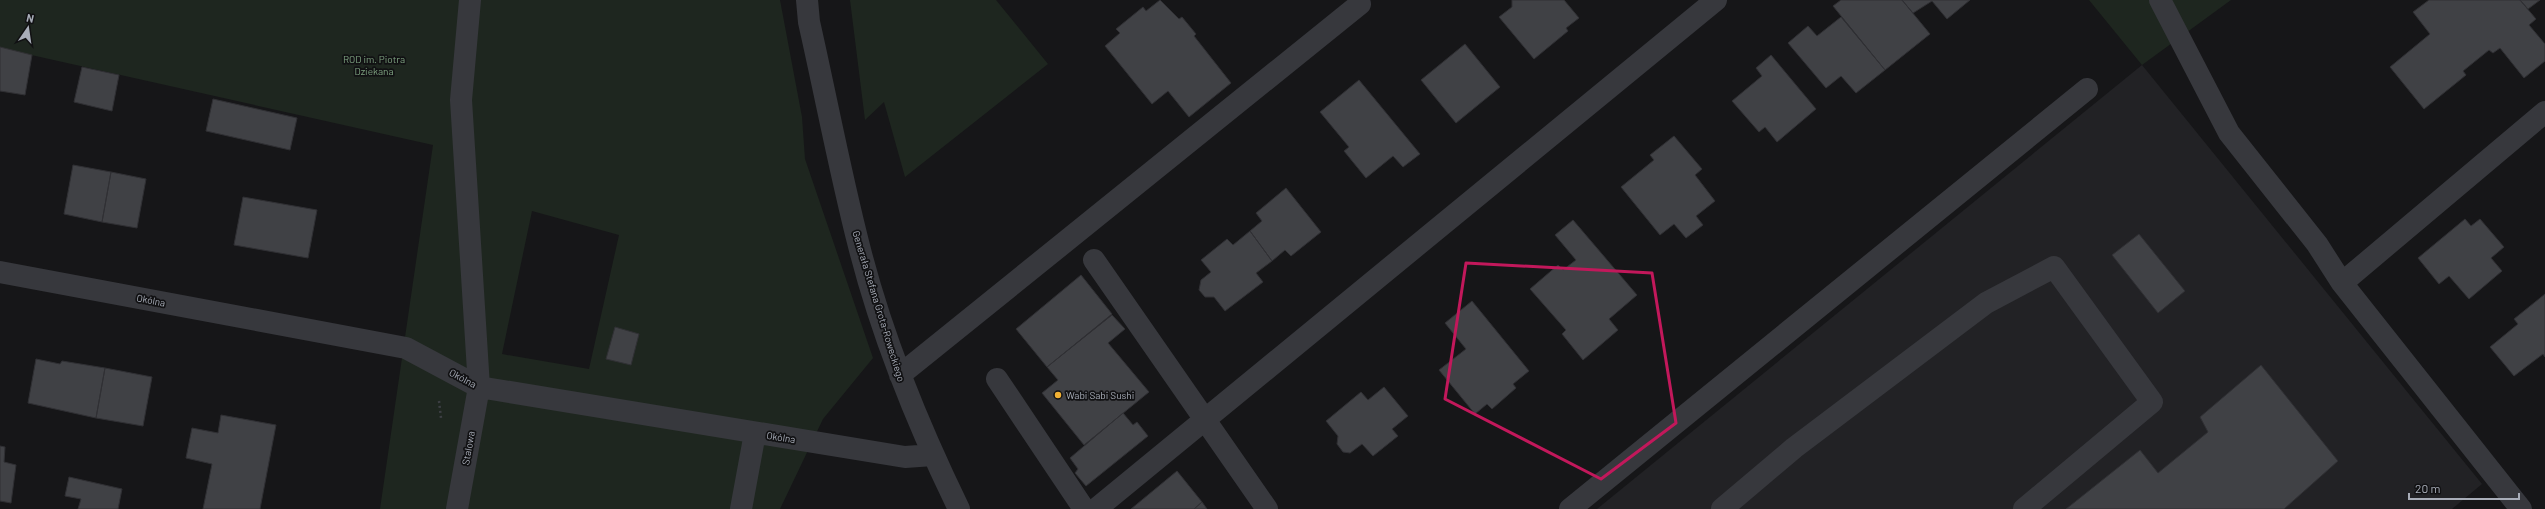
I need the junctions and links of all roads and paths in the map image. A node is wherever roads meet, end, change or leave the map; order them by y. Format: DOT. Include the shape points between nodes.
graph roads {
  1 [pos="470,0"];
  2 [pos="807,0"];
  3 [pos="1716,0"];
  4 [pos="2160,0"];
  5 [pos="1360,4"];
  6 [pos="2087,89"];
  7 [pos="2545,112"];
  8 [pos="1094,260"];
  9 [pos="0,272"];
  10 [pos="2342,283"];
  11 [pos="900,375"];
  12 [pos="997,379"];
  13 [pos="479,387"];
  14 [pos="438,395"];
  15 [pos="1205,419"];
  16 [pos="442,426"];
  17 [pos="754,433"];
  18 [pos="933,456"];
  19 [pos="2518,508"];
  20 [pos="457,509"];
  21 [pos="740,509"];
  22 [pos="959,509"];
  23 [pos="1084,509"];
  24 [pos="1096,509"];
  25 [pos="1267,509"];
  26 [pos="1570,509"];
  27 [pos="1722,509"];
  28 [pos="2024,509"];
  1 -- 13 [label="street, Stalowa" via="461,100"];
  2 -- 11 [label="street, Generała Stefana Grota-Roweckiego" via="809,22 859,247"];
  3 -- 15 [label="street"];
  4 -- 10 [label="street" via="2229,133 2317,244"];
  5 -- 11 [label="street"];
  6 -- 26 [label="street"];
  7 -- 10 [label="street"];
  8 -- 15 [label="street"];
  9 -- 13 [label="street, Okólna" via="406,348"];
  10 -- 19 [label="street"];
  11 -- 18 [label="street, Generała Stefana Grota-Roweckiego"];
  12 -- 23 [label="street"];
  13 -- 17 [label="street, Okólna"];
  13 -- 20 [label="street, Stalowa"];
  14 -- 16 [label="path"];
  15 -- 24 [label="street"];
  15 -- 25 [label="street"];
  17 -- 18 [label="street, Okólna" via="905,457"];
  17 -- 21 [label="street"];
  18 -- 22 [label="street, Generała Stefana Grota-Roweckiego"];
  27 -- 28 [label="street" via="1794,448 1986,303 2054,267 2152,402"];
}
